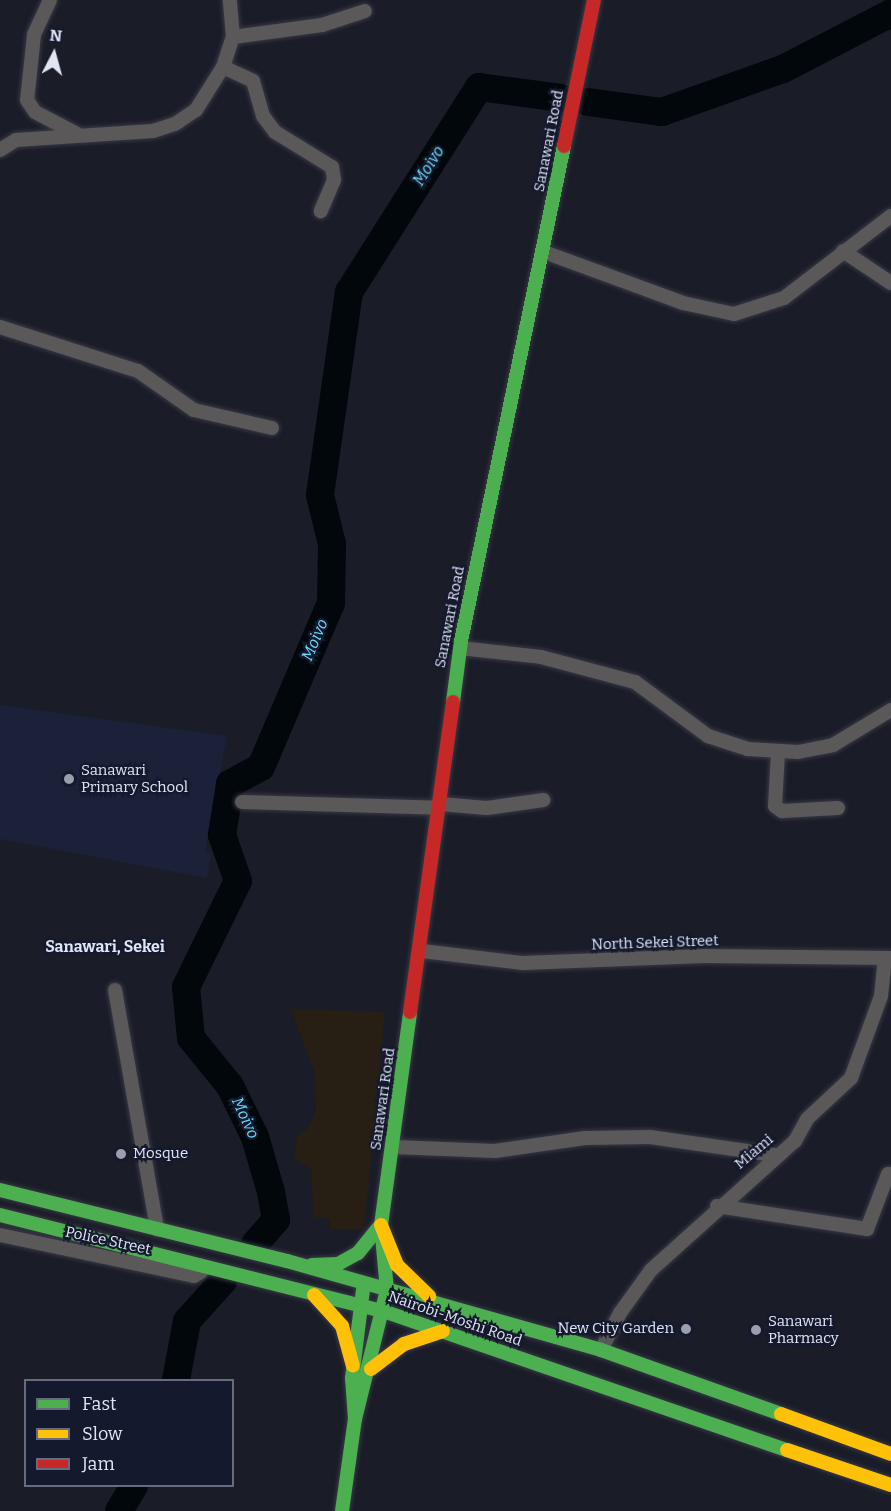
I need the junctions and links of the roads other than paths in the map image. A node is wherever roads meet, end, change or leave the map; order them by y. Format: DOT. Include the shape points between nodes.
graph roads {
  1 [pos="50,0"];
  2 [pos="230,0"];
  3 [pos="594,0"];
  4 [pos="365,11"];
  5 [pos="233,37"];
  6 [pos="223,67"];
  7 [pos="77,134"];
  8 [pos="0,150"];
  9 [pos="321,211"];
  10 [pos="891,216"];
  11 [pos="843,251"];
  12 [pos="544,252"];
  13 [pos="891,283"];
  14 [pos="0,327"];
  15 [pos="272,428"];
  16 [pos="460,648"];
  17 [pos="891,710"];
  18 [pos="778,752"];
  19 [pos="543,800"];
  20 [pos="242,801"];
  21 [pos="440,806"];
  22 [pos="838,808"];
  23 [pos="422,951"];
  24 [pos="888,958"];
  25 [pos="115,990"];
  26 [pos="393,1147"];
  27 [pos="775,1155"];
  28 [pos="888,1174"];
  29 [pos="0,1190"];
  30 [pos="717,1206"];
  31 [pos="0,1215"];
  32 [pos="381,1225"];
  33 [pos="157,1228"];
  34 [pos="0,1235"];
  35 [pos="380,1248"];
  36 [pos="287,1261"];
  37 [pos="205,1266"];
  38 [pos="365,1284"];
  39 [pos="387,1290"];
  40 [pos="314,1295"];
  41 [pos="438,1303"];
  42 [pos="360,1306"];
  43 [pos="383,1311"];
  44 [pos="443,1331"];
  45 [pos="601,1350"];
  46 [pos="353,1366"];
  47 [pos="370,1369"];
  48 [pos="355,1419"];
  49 [pos="891,1454"];
  50 [pos="891,1485"];
  51 [pos="342,1511"];
  1 -- 7 [label="street" via="34,35 27,100 35,112"];
  2 -- 5 [label="street"];
  3 -- 12 [label="main road, Sanawari Road"];
  4 -- 5 [label="street" via="322,25"];
  5 -- 6 [label="street"];
  6 -- 7 [label="street" via="196,110 175,124 153,131"];
  6 -- 9 [label="street" via="253,81 263,116 275,132 332,167 334,180"];
  7 -- 8 [label="street" via="16,140"];
  10 -- 11 [label="street"];
  11 -- 12 [label="street" via="784,298 734,314 683,303"];
  11 -- 13 [label="street"];
  12 -- 16 [label="main road, Sanawari Road"];
  14 -- 15 [label="street" via="138,371 194,410"];
  16 -- 18 [label="street" via="541,657 616,675 635,682 708,736"];
  16 -- 21 [label="main road, Sanawari Road"];
  17 -- 18 [label="street" via="833,745"];
  18 -- 22 [label="street" via="775,806 782,811"];
  19 -- 21 [label="street" via="486,808"];
  20 -- 21 [label="street"];
  21 -- 23 [label="main road, Sanawari Road"];
  23 -- 24 [label="street, North Sekei Street" via="523,963 704,956"];
  23 -- 26 [label="main road, Sanawari Road"];
  24 -- 27 [label="street, Miami" via="880,996 851,1078 807,1119 795,1141"];
  25 -- 33 [label="street"];
  26 -- 27 [label="street" via="495,1151 585,1138 650,1137"];
  26 -- 32 [label="main road, Sanawari Road"];
  27 -- 30 [label="street, Miami"];
  28 -- 30 [label="street" via="867,1229"];
  29 -- 33 [label="main road, Nairobi-Moshi Road"];
  30 -- 45 [label="street, Miami" via="651,1270 620,1313"];
  31 -- 37 [label="main road, Nairobi-Moshi Road"];
  32 -- 35 [label="main road, Sanawari Road"];
  32 -- 36 [label="main road" via="358,1253 338,1264"];
  32 -- 41 [label="main road" via="404,1276"];
  33 -- 36 [label="main road, Nairobi-Moshi Road"];
  34 -- 37 [label="street, Police Street" via="194,1276"];
  35 -- 38 [label="main road, Sanawari Road"];
  35 -- 39 [label="main road, Sanawari Road"];
  36 -- 38 [label="main road, Nairobi-Moshi Road"];
  37 -- 40 [label="main road, Nairobi-Moshi Road"];
  38 -- 39 [label="main road, Nairobi-Moshi Road"];
  38 -- 42 [label="main road, Sanawari Road"];
  39 -- 41 [label="main road, Nairobi-Moshi Road"];
  39 -- 43 [label="main road, Sanawari Road"];
  40 -- 42 [label="main road, Nairobi-Moshi Road"];
  40 -- 46 [label="main road" via="342,1326"];
  41 -- 45 [label="main road, Nairobi-Moshi Road"];
  42 -- 43 [label="main road, Nairobi-Moshi Road"];
  42 -- 46 [label="main road, Sanawari Road"];
  43 -- 44 [label="main road, Nairobi-Moshi Road"];
  43 -- 47 [label="main road, Sanawari Road"];
  44 -- 47 [label="main road" via="404,1344"];
  44 -- 50 [label="main road, Nairobi-Moshi Road"];
  45 -- 49 [label="main road, Nairobi-Moshi Road"];
  46 -- 48 [label="main road"];
  47 -- 48 [label="main road, Sanawari Road"];
  48 -- 51 [label="main road"];
}
